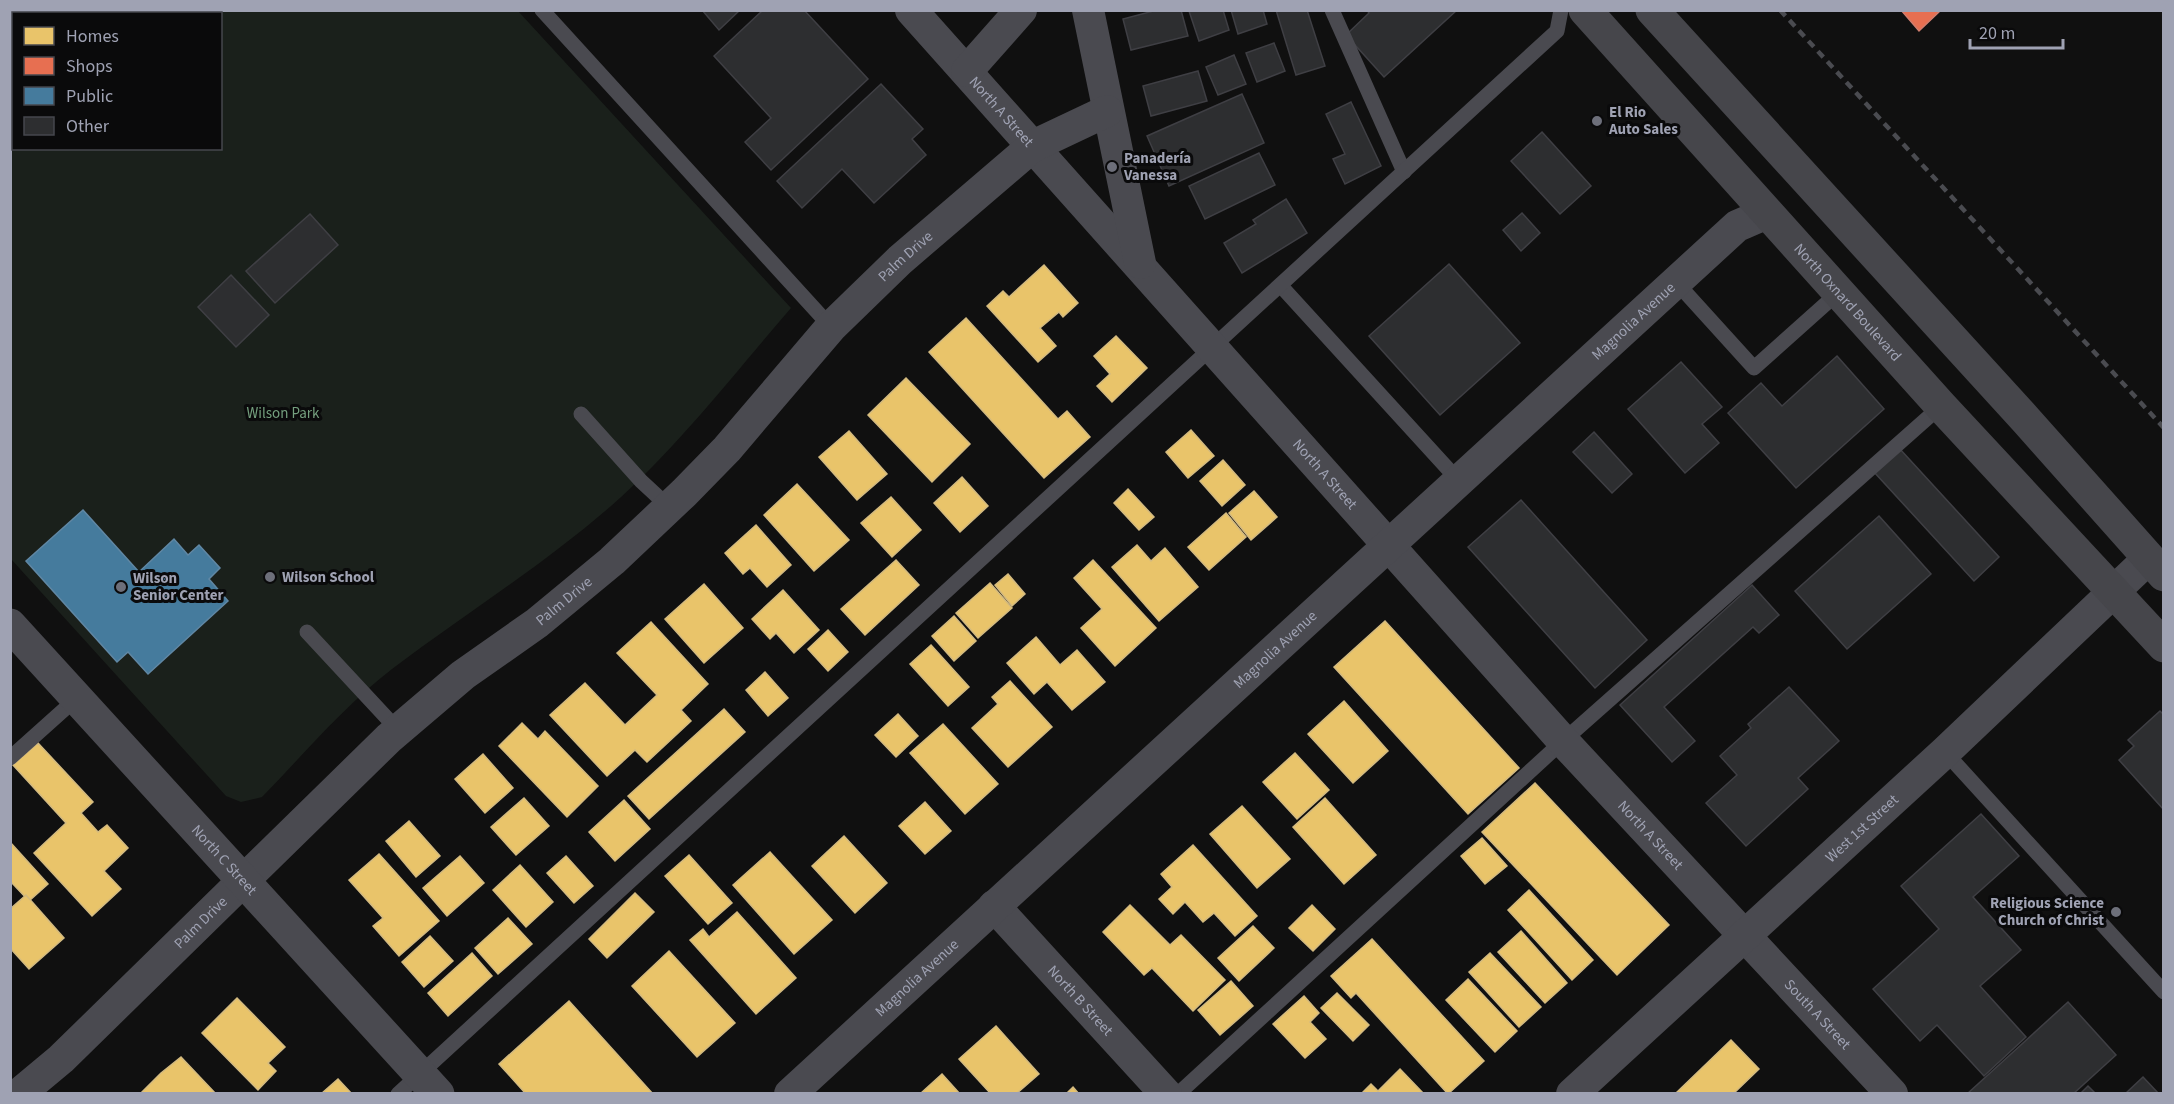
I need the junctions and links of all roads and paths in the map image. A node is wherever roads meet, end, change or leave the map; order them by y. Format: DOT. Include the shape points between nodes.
graph roads {
  1 [pos="542,10"];
  2 [pos="911,10"];
  3 [pos="1021,10"];
  4 [pos="1088,10"];
  5 [pos="1332,10"];
  6 [pos="1561,10"];
  7 [pos="1585,10"];
  8 [pos="1652,10"];
  9 [pos="967,71"];
  10 [pos="1107,111"];
  11 [pos="1033,146"];
  12 [pos="1404,172"];
  13 [pos="1823,197"];
  14 [pos="1767,213"];
  15 [pos="1140,264"];
  16 [pos="1676,282"];
  17 [pos="1281,286"];
  18 [pos="1839,292"];
  19 [pos="831,327"];
  20 [pos="1214,348"];
  21 [pos="1941,405"];
  22 [pos="581,414"];
  23 [pos="1459,481"];
  24 [pos="669,507"];
  25 [pos="1389,543"];
  26 [pos="2156,567"];
  27 [pos="2113,592"];
  28 [pos="10,625"];
  29 [pos="307,632"];
  30 [pos="2163,646"];
  31 [pos="77,698"];
  32 [pos="398,730"];
  33 [pos="1563,741"];
  34 [pos="1945,752"];
  35 [pos="10,758"];
  36 [pos="244,878"];
  37 [pos="994,906"];
  38 [pos="1744,933"];
  39 [pos="2163,992"];
  40 [pos="418,1087"];
  41 [pos="19,1094"];
  42 [pos="790,1094"];
  43 [pos="1166,1094"];
  44 [pos="1178,1094"];
  45 [pos="1572,1094"];
  46 [pos="1892,1094"];
  1 -- 19 [label="lane"];
  2 -- 9 [label="street, North A Street"];
  3 -- 9 [label="street"];
  4 -- 10 [label="street"];
  5 -- 12 [label="lane"];
  6 -- 12 [label="lane" via="1557,31"];
  7 -- 14 [label="main road, North Oxnard Boulevard"];
  8 -- 13 [label="main road"];
  9 -- 11 [label="street, North A Street"];
  10 -- 11 [label="street, Palm Drive"];
  10 -- 15 [label="street"];
  11 -- 15 [label="street, North A Street"];
  11 -- 19 [label="street, Palm Drive" via="900,260"];
  12 -- 17 [label="lane"];
  13 -- 14 [label="main road"];
  13 -- 26 [label="main road"];
  14 -- 16 [label="street, Magnolia Avenue" via="1737,226"];
  14 -- 18 [label="main road, North Oxnard Boulevard"];
  15 -- 20 [label="street, North A Street"];
  16 -- 18 [label="lane" via="1754,368"];
  16 -- 23 [label="street, Magnolia Avenue"];
  17 -- 20 [label="lane"];
  17 -- 23 [label="lane"];
  18 -- 21 [label="main road, North Oxnard Boulevard"];
  19 -- 24 [label="street, Palm Drive" via="727,449"];
  20 -- 25 [label="street, North A Street"];
  20 -- 40 [label="lane"];
  21 -- 27 [label="main road, North Oxnard Boulevard"];
  21 -- 33 [label="lane"];
  22 -- 24 [label="lane"];
  23 -- 25 [label="street, Magnolia Avenue"];
  24 -- 32 [label="street, Palm Drive" via="537,623 463,675"];
  25 -- 33 [label="street, North A Street"];
  25 -- 37 [label="street, Magnolia Avenue"];
  26 -- 27 [label="street, West 1st Street"];
  27 -- 30 [label="main road, North Oxnard Boulevard"];
  27 -- 34 [label="street, West 1st Street"];
  28 -- 31 [label="street, North C Street"];
  29 -- 32 [label="lane"];
  31 -- 35 [label="lane"];
  31 -- 36 [label="street, North C Street"];
  32 -- 36 [label="street, Palm Drive"];
  33 -- 38 [label="street, North A Street"];
  33 -- 44 [label="lane"];
  34 -- 38 [label="street, West 1st Street"];
  34 -- 39 [label="lane"];
  36 -- 40 [label="street, North C Street"];
  36 -- 41 [label="street, Palm Drive" via="61,1059"];
  37 -- 42 [label="street, Magnolia Avenue"];
  37 -- 43 [label="street, North B Street"];
  38 -- 45 [label="street, West 1st Street"];
  38 -- 46 [label="street, South A Street"];
}
